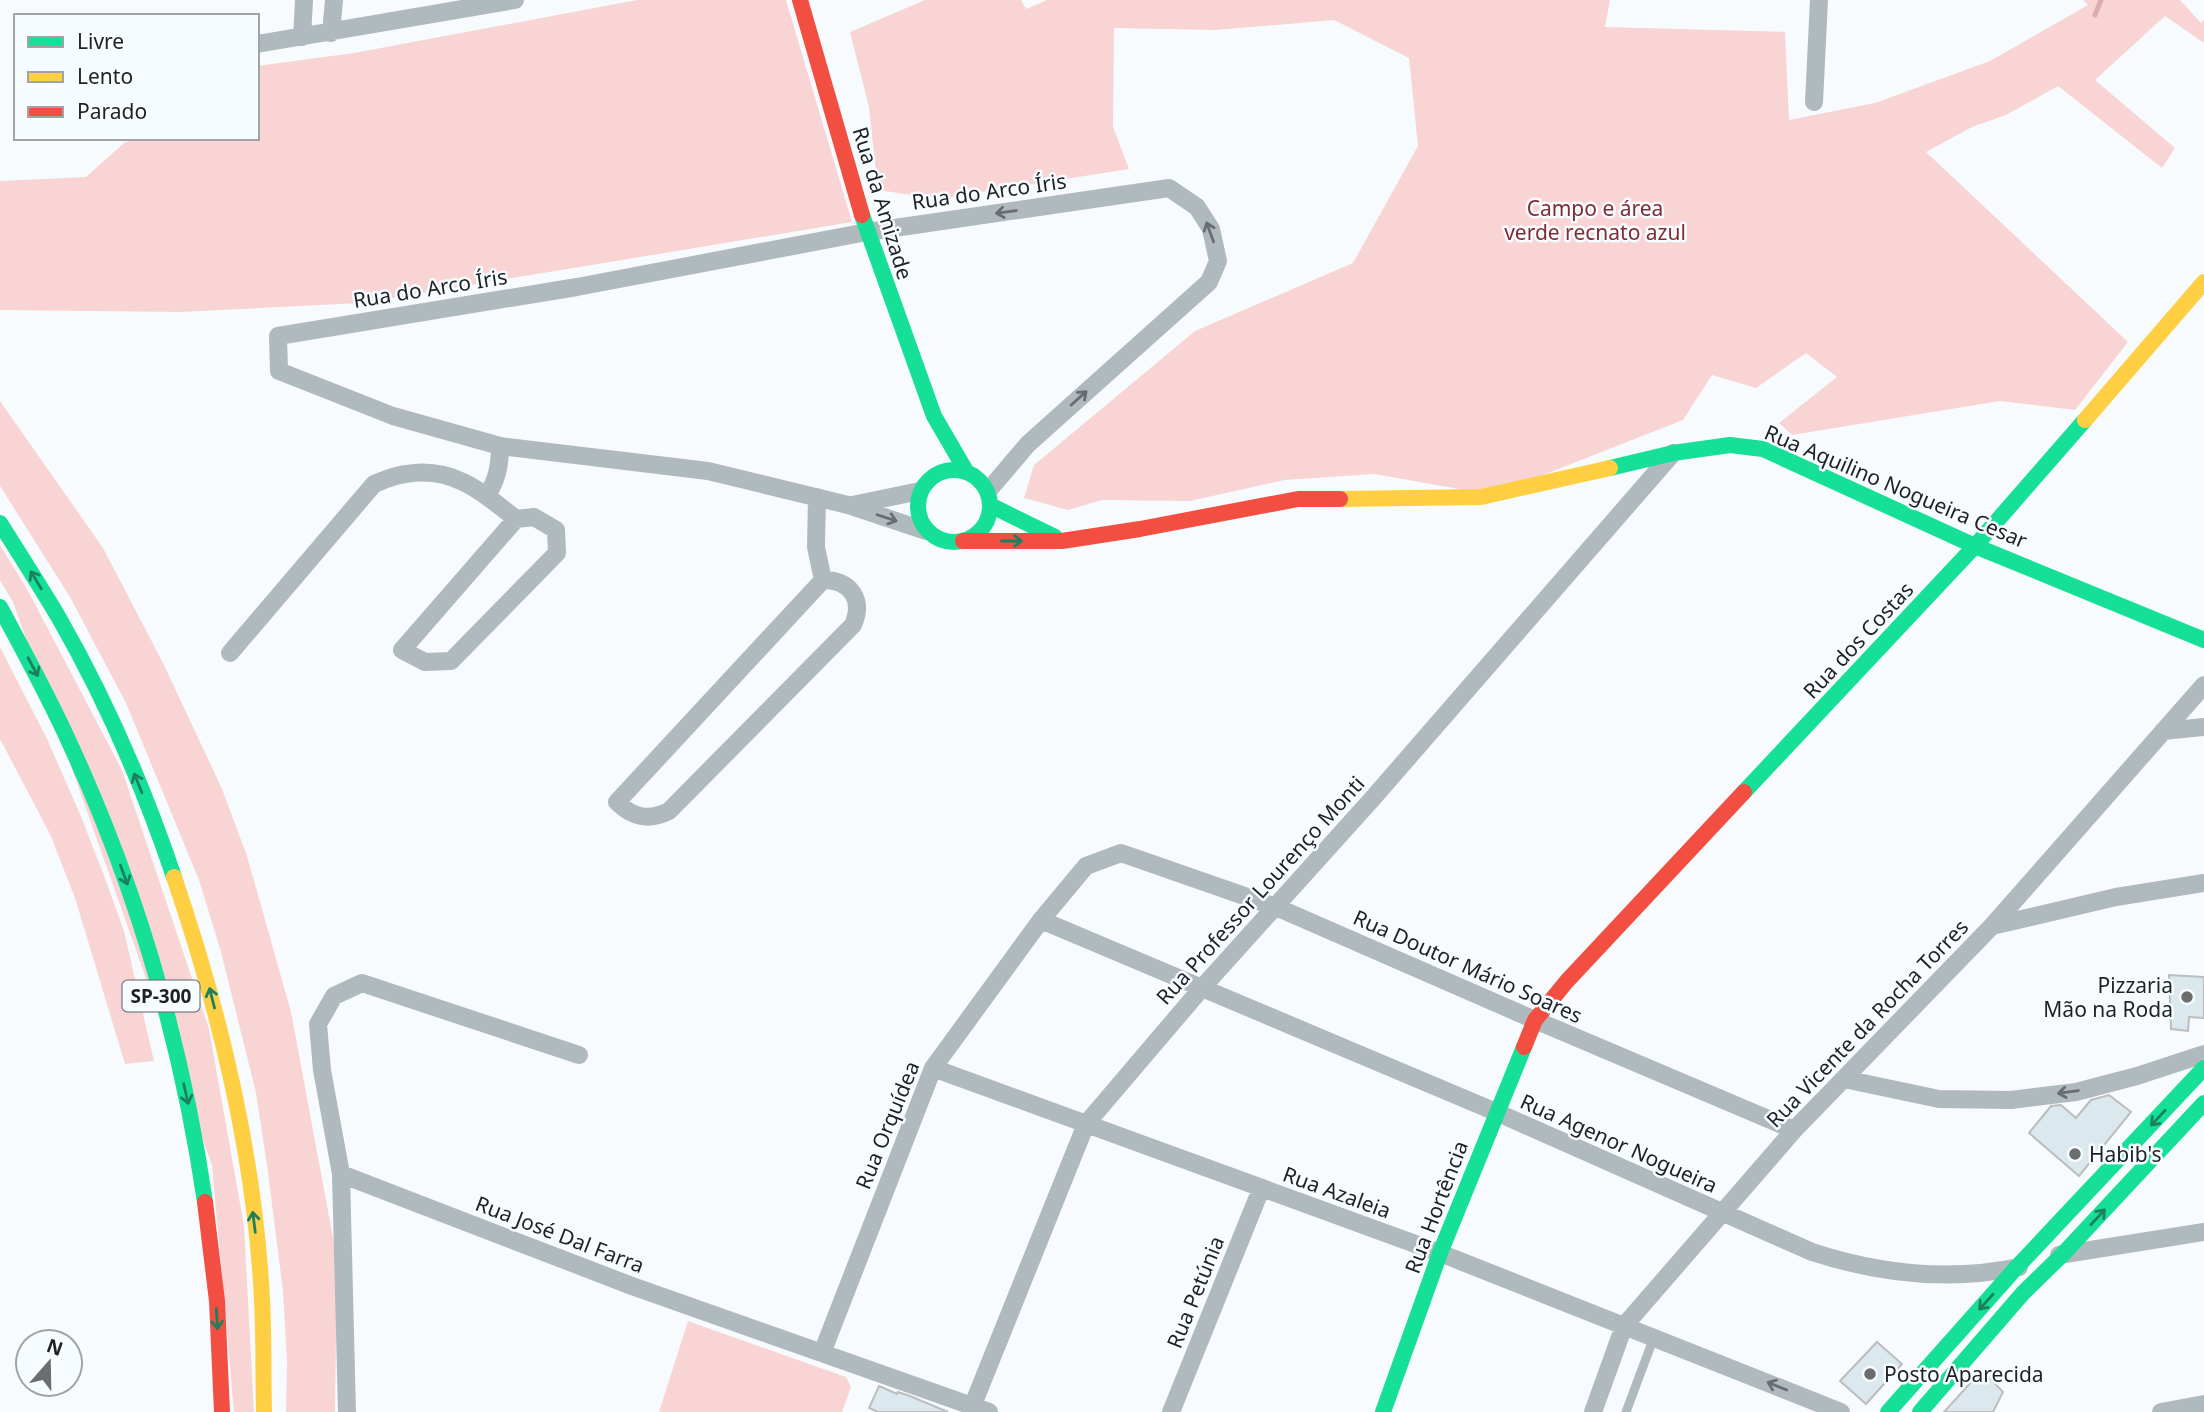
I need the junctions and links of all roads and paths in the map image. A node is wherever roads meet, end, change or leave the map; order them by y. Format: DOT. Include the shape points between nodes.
graph roads {
  1 [pos="304,0"];
  2 [pos="334,0"];
  3 [pos="515,0"];
  4 [pos="800,0"];
  5 [pos="1819,0"];
  6 [pos="331,33"];
  7 [pos="302,37"];
  8 [pos="259,44"];
  9 [pos="1814,103"];
  10 [pos="867,232"];
  11 [pos="2204,282"];
  12 [pos="934,416"];
  13 [pos="499,446"];
  14 [pos="1673,453"];
  15 [pos="933,464"];
  16 [pos="966,471"];
  17 [pos="920,491"];
  18 [pos="487,496"];
  19 [pos="817,497"];
  20 [pos="990,498"];
  21 [pos="848,506"];
  22 [pos="516,519"];
  23 [pos="0,523"];
  24 [pos="926,531"];
  25 [pos="963,541"];
  26 [pos="1062,541"];
  27 [pos="1975,545"];
  28 [pos="823,580"];
  29 [pos="0,607"];
  30 [pos="2204,640"];
  31 [pos="230,653"];
  32 [pos="2204,685"];
  33 [pos="2204,727"];
  34 [pos="2163,731"];
  35 [pos="1121,853"];
  36 [pos="2204,883"];
  37 [pos="1276,906"];
  38 [pos="1041,920"];
  39 [pos="1992,926"];
  40 [pos="1201,989"];
  41 [pos="1535,1020"];
  42 [pos="2204,1054"];
  43 [pos="579,1055"];
  44 [pos="933,1068"];
  45 [pos="2204,1068"];
  46 [pos="1844,1079"];
  47 [pos="2204,1103"];
  48 [pos="1496,1112"];
  49 [pos="1086,1124"];
  50 [pos="1794,1130"];
  51 [pos="341,1174"];
  52 [pos="1261,1189"];
  53 [pos="1722,1213"];
  54 [pos="2204,1232"];
  55 [pos="1440,1253"];
  56 [pos="2063,1254"];
  57 [pos="2016,1268"];
  58 [pos="1624,1326"];
  59 [pos="1654,1337"];
  60 [pos="822,1353"];
  61 [pos="2204,1404"];
  62 [pos="222,1410"];
  63 [pos="977,1410"];
  64 [pos="264,1412"];
  65 [pos="347,1412"];
  66 [pos="1171,1412"];
  67 [pos="1383,1412"];
  68 [pos="1593,1412"];
  69 [pos="1626,1412"];
  70 [pos="1840,1412"];
  71 [pos="1888,1412"];
  72 [pos="1920,1412"];
  73 [pos="2161,1412"];
  1 -- 7 [label="street"];
  2 -- 6 [label="street"];
  3 -- 6 [label="street"];
  4 -- 10 [label="main road, Rua da Amizade"];
  5 -- 9 [label="street"];
  6 -- 7 [label="street"];
  7 -- 8 [label="street"];
  10 -- 12 [label="main road, Rua da Amizade"];
  10 -- 13 [label="street, Rua do Arco Íris" via="577,287 278,336 279,371 393,416"];
  20 -- 10 [label="street, Rua do Arco Íris, one-way" via="1028,444 1209,282 1218,261 1211,229 1197,207 1169,188"];
  11 -- 27 [label="main road, Rua dos Costas"];
  12 -- 15 [label="main road, Rua da Amizade"];
  12 -- 16 [label="main road, Rua da Amizade"];
  13 -- 18 [label="street" via="496,481"];
  13 -- 19 [label="street" via="708,471"];
  14 -- 26 [label="main road, Rua Aquilino Nogueira Cesar" via="1481,497 1298,499"];
  14 -- 27 [label="main road, Rua Aquilino Nogueira Cesar" via="1730,445 1763,449"];
  14 -- 37 [label="street, Rua Professor Lourenço Monti"];
  15 -- 16 [label="main road" via="942,471"];
  15 -- 17 [label="main road"];
  16 -- 20 [label="main road" via="978,478"];
  17 -- 21 [label="street"];
  17 -- 24 [label="main road" via="917,507"];
  18 -- 22 [label="street"];
  18 -- 31 [label="street" via="473,485 440,474 406,473 374,484"];
  19 -- 21 [label="street"];
  19 -- 28 [label="street" via="816,547"];
  20 -- 25 [label="main road" via="986,527 975,538"];
  20 -- 26 [label="main road"];
  21 -- 24 [label="street, one-way"];
  22 -- 22 [label="street" via="420,630 402,650 425,662 451,661 557,553 556,530 534,517"];
  64 -- 23 [label="main road, SP-300, one-way" via="261,1290 248,1172 223,1044 191,924 117,733 67,634"];
  24 -- 25 [label="main road" via="947,541"];
  25 -- 26 [label="main road, Rua Aquilino Nogueira Cesar, one-way"];
  27 -- 30 [label="main road, Rua Aquilino Nogueira Cesar"];
  27 -- 41 [label="main road, Rua dos Costas"];
  28 -- 28 [label="street" via="617,802 625,810 647,818 669,811 853,625 858,607 850,589"];
  29 -- 62 [label="main road, SP-300, one-way" via="90,789 157,978 189,1108 209,1233"];
  32 -- 34 [label="street, Rua Vicente da Rocha Torres"];
  33 -- 34 [label="street"];
  34 -- 39 [label="street, Rua Vicente da Rocha Torres"];
  35 -- 37 [label="street, Rua Doutor Mário Soares"];
  35 -- 38 [label="street, Rua Orquídea" via="1086,866"];
  36 -- 39 [label="street" via="2116,897"];
  37 -- 40 [label="street, Rua Professor Lourenço Monti"];
  37 -- 41 [label="street, Rua Doutor Mário Soares"];
  38 -- 40 [label="street, Rua Agenor Nogueira"];
  38 -- 44 [label="street, Rua Orquídea"];
  39 -- 46 [label="street, Rua Vicente da Rocha Torres"];
  40 -- 48 [label="street, Rua Agenor Nogueira"];
  40 -- 49 [label="street, Rua Professor Lourenço Monti"];
  41 -- 48 [label="main road, Rua Hortência"];
  41 -- 50 [label="street, Rua Doutor Mário Soares"];
  42 -- 46 [label="street, one-way" via="2076,1091 2011,1100 1939,1099"];
  43 -- 51 [label="street" via="362,983 334,996 317,1024"];
  44 -- 49 [label="street, Rua Azaleia"];
  44 -- 60 [label="street, Rua Orquídea"];
  45 -- 57 [label="main road, one-way"];
  46 -- 50 [label="street, Rua Vicente da Rocha Torres"];
  56 -- 47 [label="main road, one-way"];
  48 -- 53 [label="street, Rua Agenor Nogueira"];
  48 -- 55 [label="main road, Rua Hortência"];
  49 -- 52 [label="street, Rua Azaleia"];
  49 -- 63 [label="street, Rua Professor Lourenço Monti"];
  50 -- 53 [label="street, Rua Vicente da Rocha Torres"];
  51 -- 60 [label="street, Rua José Dal Farra"];
  51 -- 65 [label="street"];
  52 -- 55 [label="street, Rua Azaleia"];
  52 -- 66 [label="street, Rua Petúnia"];
  53 -- 57 [label="street, Rua Agenor Nogueira" via="1812,1252 1888,1272 1945,1275"];
  53 -- 58 [label="street, Rua Vicente da Rocha Torres"];
  54 -- 56 [label="street, Rua Agenor Nogueira"];
  55 -- 58 [label="street, Rua Azaleia"];
  55 -- 67 [label="main road, Rua Hortência"];
  56 -- 57 [label="street, Rua Agenor Nogueira"];
  56 -- 72 [label="main road"];
  57 -- 71 [label="main road, one-way"];
  58 -- 59 [label="street, Rua Azaleia"];
  58 -- 68 [label="street, Rua Vicente da Rocha Torres"];
  59 -- 69 [label="lane"];
  70 -- 59 [label="street, Rua Azaleia, one-way"];
  60 -- 63 [label="street, Rua José Dal Farra"];
  61 -- 73 [label="street"];
}
